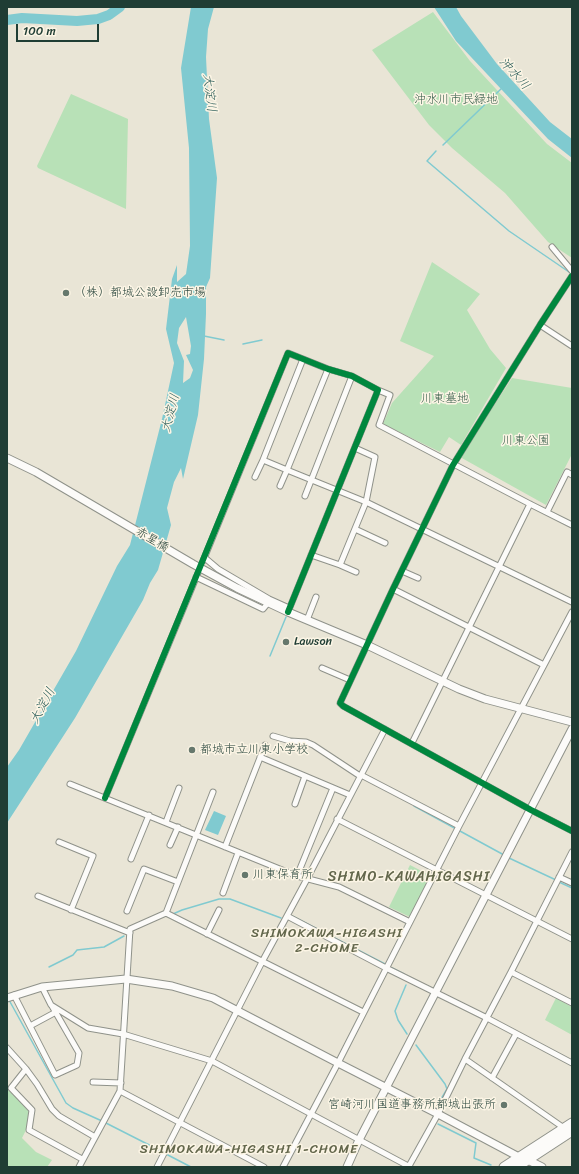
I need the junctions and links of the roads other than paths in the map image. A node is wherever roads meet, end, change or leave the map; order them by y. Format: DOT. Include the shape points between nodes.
graph roads {
  1 [pos="552,247"];
  2 [pos="572,271"];
  3 [pos="572,276"];
  4 [pos="540,325"];
  5 [pos="572,346"];
  6 [pos="303,359"];
  7 [pos="328,369"];
  8 [pos="352,376"];
  9 [pos="378,390"];
  10 [pos="355,448"];
  11 [pos="7,458"];
  12 [pos="262,460"];
  13 [pos="453,465"];
  14 [pos="286,470"];
  15 [pos="572,475"];
  16 [pos="255,477"];
  17 [pos="312,480"];
  18 [pos="280,486"];
  19 [pos="337,490"];
  20 [pos="305,496"];
  21 [pos="366,502"];
  22 [pos="530,504"];
  23 [pos="547,512"];
  24 [pos="572,525"];
  25 [pos="355,529"];
  26 [pos="422,530"];
  27 [pos="385,543"];
  28 [pos="311,555"];
  29 [pos="340,565"];
  30 [pos="499,567"];
  31 [pos="402,571"];
  32 [pos="356,572"];
  33 [pos="418,578"];
  34 [pos="393,589"];
  35 [pos="316,597"];
  36 [pos="268,602"];
  37 [pos="572,602"];
  38 [pos="289,610"];
  39 [pos="572,612"];
  40 [pos="307,620"];
  41 [pos="470,627"];
  42 [pos="367,645"];
  43 [pos="544,665"];
  44 [pos="322,668"];
  45 [pos="350,680"];
  46 [pos="442,682"];
  47 [pos="521,709"];
  48 [pos="572,722"];
  49 [pos="385,729"];
  50 [pos="572,729"];
  51 [pos="273,736"];
  52 [pos="412,743"];
  53 [pos="265,745"];
  54 [pos="260,757"];
  55 [pos="305,776"];
  56 [pos="361,776"];
  57 [pos="482,783"];
  58 [pos="70,784"];
  59 [pos="179,788"];
  60 [pos="333,788"];
  61 [pos="214,792"];
  62 [pos="350,795"];
  63 [pos="105,798"];
  64 [pos="295,804"];
  65 [pos="531,810"];
  66 [pos="149,815"];
  67 [pos="337,819"];
  68 [pos="166,822"];
  69 [pos="459,826"];
  70 [pos="178,827"];
  71 [pos="572,831"];
  72 [pos="196,835"];
  73 [pos="59,842"];
  74 [pos="170,845"];
  75 [pos="225,847"];
  76 [pos="572,852"];
  77 [pos="238,853"];
  78 [pos="131,859"];
  79 [pos="436,871"];
  80 [pos="297,876"];
  81 [pos="559,877"];
  82 [pos="307,880"];
  83 [pos="178,882"];
  84 [pos="572,883"];
  85 [pos="222,893"];
  86 [pos="38,896"];
  87 [pos="486,896"];
  88 [pos="71,910"];
  89 [pos="219,910"];
  90 [pos="127,911"];
  91 [pos="166,913"];
  92 [pos="287,916"];
  93 [pos="536,921"];
  94 [pos="410,922"];
  95 [pos="130,933"];
  96 [pos="207,934"];
  97 [pos="572,939"];
  98 [pos="262,962"];
  99 [pos="386,968"];
  100 [pos="511,972"];
  101 [pos="126,979"];
  102 [pos="42,987"];
  103 [pos="436,993"];
  104 [pos="11,996"];
  105 [pos="572,1004"];
  106 [pos="51,1005"];
  107 [pos="238,1010"];
  108 [pos="56,1012"];
  109 [pos="364,1012"];
  110 [pos="487,1018"];
  111 [pos="30,1026"];
  112 [pos="123,1034"];
  113 [pos="516,1034"];
  114 [pos="7,1048"];
  115 [pos="465,1059"];
  116 [pos="212,1061"];
  117 [pos="571,1062"];
  118 [pos="338,1064"];
  119 [pos="26,1069"];
  120 [pos="492,1078"];
  121 [pos="93,1082"];
  122 [pos="121,1084"];
  123 [pos="388,1088"];
  124 [pos="120,1091"];
  125 [pos="438,1114"];
  126 [pos="310,1115"];
  127 [pos="180,1122"];
  128 [pos="572,1123"];
  129 [pos="568,1129"];
  130 [pos="96,1136"];
  131 [pos="359,1140"];
  132 [pos="519,1157"];
  133 [pos="82,1159"];
  134 [pos="528,1160"];
  135 [pos="79,1167"];
  136 [pos="157,1167"];
  137 [pos="264,1167"];
  138 [pos="283,1167"];
  139 [pos="347,1167"];
  140 [pos="410,1167"];
  141 [pos="504,1167"];
  142 [pos="517,1167"];
  143 [pos="542,1167"];
  1 -- 2 [label="street"];
  3 -- 4 [label="street"];
  4 -- 5 [label="street"];
  4 -- 13 [label="street"];
  6 -- 7 [label="street"];
  6 -- 12 [label="street"];
  6 -- 38 [label="street" via="288,353 204,559"];
  7 -- 8 [label="street"];
  7 -- 14 [label="street"];
  8 -- 9 [label="street"];
  8 -- 17 [label="street"];
  9 -- 10 [label="street"];
  9 -- 13 [label="street" via="390,395 379,425"];
  10 -- 19 [label="street"];
  10 -- 21 [label="street" via="375,457"];
  11 -- 36 [label="street, 赤星橋" via="36,472 193,564"];
  12 -- 14 [label="street"];
  12 -- 16 [label="street"];
  13 -- 22 [label="street"];
  13 -- 26 [label="street"];
  14 -- 17 [label="street"];
  14 -- 18 [label="street"];
  15 -- 23 [label="street" via="567,472"];
  17 -- 19 [label="street"];
  17 -- 20 [label="street"];
  19 -- 21 [label="street"];
  19 -- 28 [label="street"];
  21 -- 25 [label="street"];
  21 -- 26 [label="street"];
  22 -- 23 [label="street"];
  22 -- 30 [label="street"];
  23 -- 24 [label="street"];
  25 -- 27 [label="street"];
  25 -- 29 [label="street"];
  26 -- 30 [label="street"];
  26 -- 31 [label="street"];
  28 -- 29 [label="street"];
  28 -- 38 [label="street"];
  29 -- 32 [label="street"];
  30 -- 37 [label="street"];
  30 -- 41 [label="street"];
  31 -- 33 [label="street"];
  31 -- 34 [label="street"];
  34 -- 41 [label="street"];
  34 -- 42 [label="street"];
  35 -- 40 [label="street"];
  36 -- 38 [label="street, 赤星橋"];
  36 -- 63 [label="street" via="264,609 197,575"];
  38 -- 40 [label="street, 赤星橋"];
  39 -- 43 [label="street"];
  40 -- 42 [label="street, 赤星橋"];
  41 -- 43 [label="street"];
  41 -- 46 [label="street"];
  42 -- 45 [label="street"];
  42 -- 46 [label="street, 赤星橋"];
  43 -- 47 [label="street"];
  44 -- 45 [label="street"];
  45 -- 49 [label="street" via="340,703"];
  46 -- 47 [label="street, 赤星橋" via="485,699"];
  46 -- 52 [label="street"];
  47 -- 48 [label="street, 赤星橋"];
  47 -- 57 [label="street"];
  49 -- 52 [label="street"];
  49 -- 56 [label="street"];
  50 -- 65 [label="street"];
  51 -- 56 [label="street" via="306,742"];
  52 -- 57 [label="street"];
  53 -- 54 [label="street"];
  54 -- 55 [label="street"];
  54 -- 75 [label="street"];
  55 -- 60 [label="street"];
  55 -- 64 [label="street"];
  56 -- 62 [label="street"];
  56 -- 69 [label="street"];
  57 -- 65 [label="street"];
  57 -- 69 [label="street"];
  58 -- 63 [label="street"];
  59 -- 68 [label="street"];
  60 -- 62 [label="street"];
  60 -- 80 [label="street"];
  61 -- 72 [label="street"];
  62 -- 67 [label="street"];
  63 -- 66 [label="street"];
  65 -- 71 [label="street"];
  65 -- 87 [label="street"];
  66 -- 68 [label="street"];
  66 -- 78 [label="street"];
  67 -- 79 [label="street"];
  67 -- 82 [label="street"];
  68 -- 70 [label="street"];
  69 -- 79 [label="street"];
  70 -- 72 [label="street"];
  70 -- 74 [label="street"];
  72 -- 75 [label="street"];
  72 -- 83 [label="street"];
  73 -- 88 [label="street" via="93,856"];
  75 -- 77 [label="street"];
  76 -- 81 [label="street"];
  77 -- 80 [label="street"];
  77 -- 85 [label="street"];
  79 -- 87 [label="street"];
  79 -- 94 [label="street"];
  80 -- 82 [label="street"];
  81 -- 84 [label="street"];
  81 -- 93 [label="street"];
  82 -- 92 [label="street"];
  82 -- 94 [label="street" via="339,887"];
  83 -- 90 [label="street" via="144,869"];
  83 -- 91 [label="street"];
  86 -- 88 [label="street"];
  87 -- 93 [label="street"];
  87 -- 103 [label="street"];
  88 -- 95 [label="street"];
  89 -- 96 [label="street"];
  91 -- 95 [label="street" via="130,929"];
  91 -- 96 [label="street"];
  92 -- 98 [label="street"];
  92 -- 99 [label="street"];
  93 -- 97 [label="street"];
  93 -- 100 [label="street"];
  94 -- 99 [label="street"];
  95 -- 101 [label="street"];
  96 -- 98 [label="street"];
  98 -- 107 [label="street"];
  98 -- 109 [label="street"];
  99 -- 103 [label="street"];
  99 -- 109 [label="street"];
  100 -- 105 [label="street"];
  100 -- 110 [label="street"];
  101 -- 102 [label="street"];
  101 -- 107 [label="street" via="154,982 186,990 213,998"];
  101 -- 112 [label="street"];
  102 -- 104 [label="street"];
  102 -- 106 [label="street"];
  103 -- 110 [label="street"];
  103 -- 123 [label="street"];
  104 -- 111 [label="street"];
  106 -- 108 [label="street"];
  106 -- 112 [label="street" via="88,1028"];
  107 -- 116 [label="street"];
  107 -- 118 [label="street"];
  108 -- 111 [label="street"];
  108 -- 111 [label="street" via="79,1053 77,1065 55,1075"];
  109 -- 118 [label="street"];
  110 -- 113 [label="street"];
  110 -- 115 [label="street"];
  112 -- 116 [label="street"];
  112 -- 122 [label="street"];
  113 -- 117 [label="street"];
  113 -- 120 [label="street"];
  114 -- 119 [label="street"];
  115 -- 120 [label="street"];
  115 -- 125 [label="street"];
  116 -- 126 [label="street"];
  116 -- 127 [label="street"];
  118 -- 123 [label="street"];
  118 -- 126 [label="street"];
  119 -- 130 [label="street" via="59,1116"];
  119 -- 133 [label="street" via="11,1088 32,1110 29,1130"];
  120 -- 129 [label="street"];
  121 -- 122 [label="street"];
  122 -- 124 [label="street"];
  123 -- 125 [label="street"];
  123 -- 131 [label="street"];
  124 -- 127 [label="street"];
  124 -- 130 [label="street"];
  125 -- 132 [label="street"];
  125 -- 140 [label="street"];
  126 -- 131 [label="street"];
  126 -- 138 [label="street"];
  127 -- 136 [label="street"];
  127 -- 137 [label="street"];
  128 -- 129 [label="highway"];
  129 -- 132 [label="highway"];
  129 -- 134 [label="highway"];
  130 -- 133 [label="street"];
  131 -- 139 [label="street"];
  131 -- 140 [label="street"];
  132 -- 134 [label="street"];
  132 -- 141 [label="highway"];
  133 -- 135 [label="street"];
  134 -- 142 [label="highway"];
  134 -- 143 [label="street"];
}
